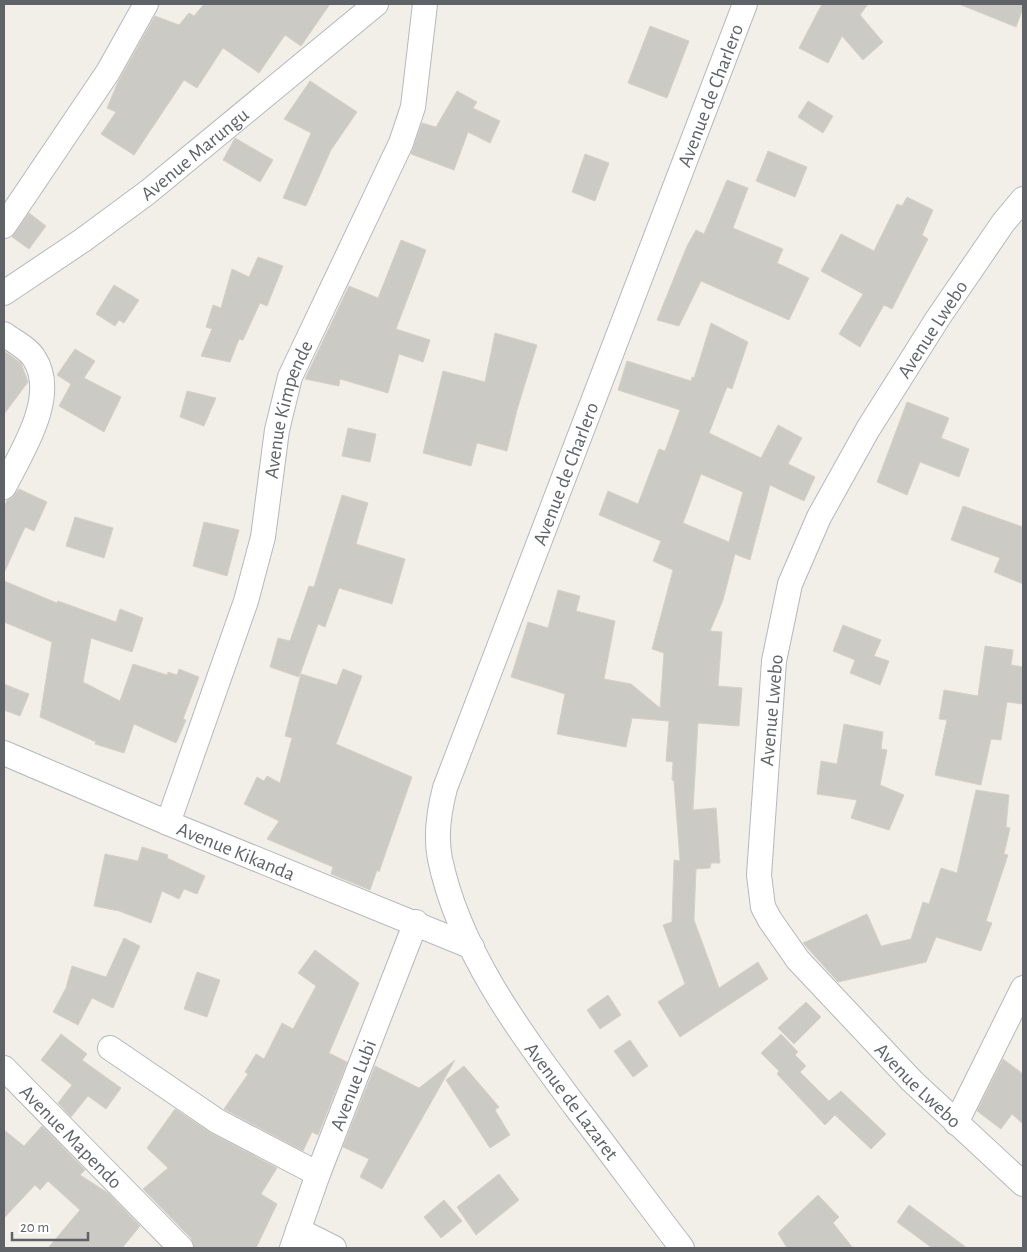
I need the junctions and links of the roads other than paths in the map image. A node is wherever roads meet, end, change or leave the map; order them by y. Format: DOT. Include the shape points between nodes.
graph roads {
  1 [pos="146,4"];
  2 [pos="376,4"];
  3 [pos="425,4"];
  4 [pos="745,4"];
  5 [pos="1023,199"];
  6 [pos="4,226"];
  7 [pos="4,293"];
  8 [pos="4,334"];
  9 [pos="4,487"];
  10 [pos="4,753"];
  11 [pos="168,823"];
  12 [pos="416,922"];
  13 [pos="472,947"];
  14 [pos="1023,988"];
  15 [pos="110,1048"];
  16 [pos="4,1068"];
  17 [pos="956,1123"];
  18 [pos="318,1174"];
  19 [pos="1023,1184"];
  20 [pos="295,1239"];
  21 [pos="181,1248"];
  22 [pos="334,1248"];
  23 [pos="682,1248"];
  1 -- 6 [label="street" via="108,72"];
  2 -- 7 [label="street, Avenue Marungu" via="148,192"];
  3 -- 11 [label="street, Avenue Kimpende" via="413,106 401,143 290,377 278,430 257,564"];
  4 -- 13 [label="street, Avenue de Charlero" via="445,788 438,814 439,857 454,907"];
  5 -- 17 [label="street, Avenue Lwebo" via="938,318 878,413 819,516 806,546 790,584 774,660 761,819 759,875 763,907 779,936 912,1081"];
  8 -- 9 [label="street" via="34,357 42,384 38,414 31,434"];
  10 -- 11 [label="street, Avenue Kikanda"];
  11 -- 12 [label="street, Avenue Kikanda"];
  12 -- 13 [label="street, Avenue Kikanda"];
  12 -- 18 [label="street, Avenue Lubi"];
  13 -- 23 [label="street, Avenue de Lazaret" via="519,1030"];
  14 -- 17 [label="street"];
  15 -- 18 [label="street" via="217,1121"];
  16 -- 21 [label="street, Avenue Mapendo"];
  17 -- 19 [label="street, Avenue Lwebo"];
  18 -- 20 [label="street, Avenue Lubi"];
  20 -- 22 [label="street"];
}
